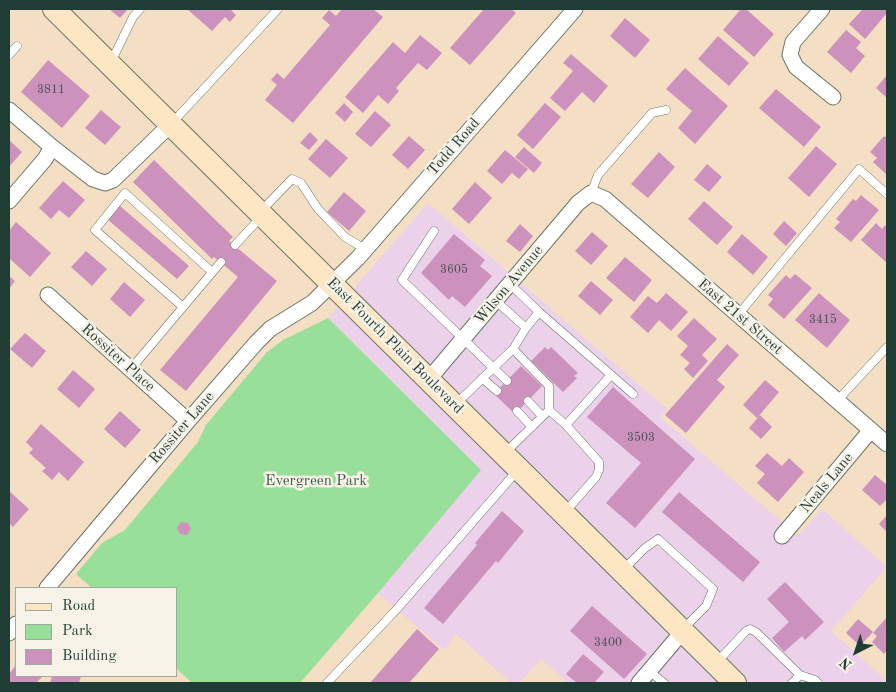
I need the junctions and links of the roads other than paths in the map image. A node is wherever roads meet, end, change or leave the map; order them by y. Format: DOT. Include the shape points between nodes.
graph roads {
  1 [pos="54,9"];
  2 [pos="140,9"];
  3 [pos="278,9"];
  4 [pos="575,9"];
  5 [pos="822,9"];
  6 [pos="17,46"];
  7 [pos="9,55"];
  8 [pos="110,63"];
  9 [pos="833,97"];
  10 [pos="9,110"];
  11 [pos="666,110"];
  12 [pos="171,124"];
  13 [pos="52,147"];
  14 [pos="591,192"];
  15 [pos="887,194"];
  16 [pos="9,201"];
  17 [pos="261,213"];
  18 [pos="434,230"];
  19 [pos="235,245"];
  20 [pos="365,249"];
  21 [pos="220,262"];
  22 [pos="212,272"];
  23 [pos="510,284"];
  24 [pos="332,285"];
  25 [pos="48,295"];
  26 [pos="496,301"];
  27 [pos="183,307"];
  28 [pos="539,312"];
  29 [pos="738,315"];
  30 [pos="526,328"];
  31 [pos="463,339"];
  32 [pos="887,347"];
  33 [pos="513,349"];
  34 [pos="493,368"];
  35 [pos="130,370"];
  36 [pos="611,375"];
  37 [pos="482,378"];
  38 [pos="429,379"];
  39 [pos="507,381"];
  40 [pos="497,391"];
  41 [pos="633,394"];
  42 [pos="528,401"];
  43 [pos="837,401"];
  44 [pos="455,405"];
  45 [pos="549,410"];
  46 [pos="517,411"];
  47 [pos="542,416"];
  48 [pos="188,421"];
  49 [pos="566,425"];
  50 [pos="532,427"];
  51 [pos="871,430"];
  52 [pos="887,443"];
  53 [pos="511,462"];
  54 [pos="564,514"];
  55 [pos="782,536"];
  56 [pos="622,571"];
  57 [pos="48,587"];
  58 [pos="682,631"];
  59 [pos="716,664"];
  60 [pos="650,671"];
  61 [pos="800,675"];
  62 [pos="327,683"];
  63 [pos="639,683"];
  64 [pos="664,683"];
  65 [pos="736,683"];
  66 [pos="792,683"];
  67 [pos="818,683"];
  1 -- 8 [label="main road, East Fourth Plain Boulevard"];
  2 -- 8 [label="lane"];
  3 -- 12 [label="lane"];
  4 -- 20 [label="street, Todd Road"];
  5 -- 9 [label="street" via="793,42 790,55 796,67"];
  6 -- 7 [label="lane"];
  8 -- 12 [label="main road, East Fourth Plain Boulevard"];
  10 -- 13 [label="street"];
  11 -- 14 [label="lane" via="652,113 598,175"];
  12 -- 13 [label="street" via="113,180 105,183 93,179"];
  12 -- 17 [label="main road, East Fourth Plain Boulevard"];
  13 -- 16 [label="street"];
  14 -- 23 [label="street, Wilson Avenue"];
  14 -- 29 [label="street, East 21st Street" via="605,199"];
  15 -- 29 [label="lane" via="859,169"];
  17 -- 19 [label="lane"];
  17 -- 20 [label="lane" via="292,179 301,183 318,209 345,237"];
  17 -- 24 [label="main road, East Fourth Plain Boulevard"];
  18 -- 31 [label="lane" via="402,280"];
  20 -- 24 [label="street, Todd Road"];
  21 -- 22 [label="lane"];
  22 -- 27 [label="lane"];
  22 -- 27 [label="lane" via="125,193 95,230"];
  23 -- 26 [label="street, Wilson Avenue"];
  23 -- 28 [label="lane"];
  24 -- 38 [label="main road, East Fourth Plain Boulevard"];
  24 -- 48 [label="street, Rossiter Lane" via="312,303 270,329"];
  25 -- 35 [label="street, Rossiter Place"];
  26 -- 30 [label="lane"];
  26 -- 31 [label="street, Wilson Avenue"];
  27 -- 35 [label="lane"];
  28 -- 30 [label="lane"];
  28 -- 36 [label="lane"];
  29 -- 43 [label="street, East 21st Street"];
  30 -- 33 [label="lane"];
  31 -- 34 [label="lane"];
  31 -- 38 [label="street, Wilson Avenue"];
  32 -- 43 [label="lane"];
  33 -- 34 [label="lane"];
  33 -- 45 [label="lane" via="549,386"];
  34 -- 37 [label="lane"];
  34 -- 39 [label="lane"];
  35 -- 48 [label="street, Rossiter Place"];
  36 -- 41 [label="lane"];
  36 -- 49 [label="lane"];
  37 -- 40 [label="lane"];
  37 -- 44 [label="lane"];
  38 -- 44 [label="main road, East Fourth Plain Boulevard"];
  42 -- 47 [label="lane"];
  43 -- 51 [label="street, East 21st Street"];
  44 -- 53 [label="main road, East Fourth Plain Boulevard"];
  45 -- 47 [label="lane"];
  45 -- 49 [label="lane"];
  46 -- 50 [label="lane"];
  47 -- 50 [label="lane"];
  48 -- 57 [label="street, Rossiter Lane"];
  49 -- 54 [label="lane" via="593,454 599,470"];
  50 -- 53 [label="lane"];
  51 -- 52 [label="street, East 21st Street"];
  51 -- 55 [label="street, Neals Lane"];
  53 -- 54 [label="main road, East Fourth Plain Boulevard"];
  53 -- 62 [label="lane" via="396,610"];
  54 -- 56 [label="main road, East Fourth Plain Boulevard"];
  56 -- 58 [label="main road, East Fourth Plain Boulevard"];
  56 -- 58 [label="lane" via="658,538 713,589 706,606"];
  58 -- 59 [label="main road, East Fourth Plain Boulevard"];
  58 -- 60 [label="street"];
  59 -- 61 [label="lane" via="750,630 756,632"];
  59 -- 65 [label="main road, East Fourth Plain Boulevard"];
  60 -- 63 [label="street"];
  60 -- 64 [label="lane"];
  61 -- 66 [label="lane"];
  61 -- 67 [label="lane"];
}
